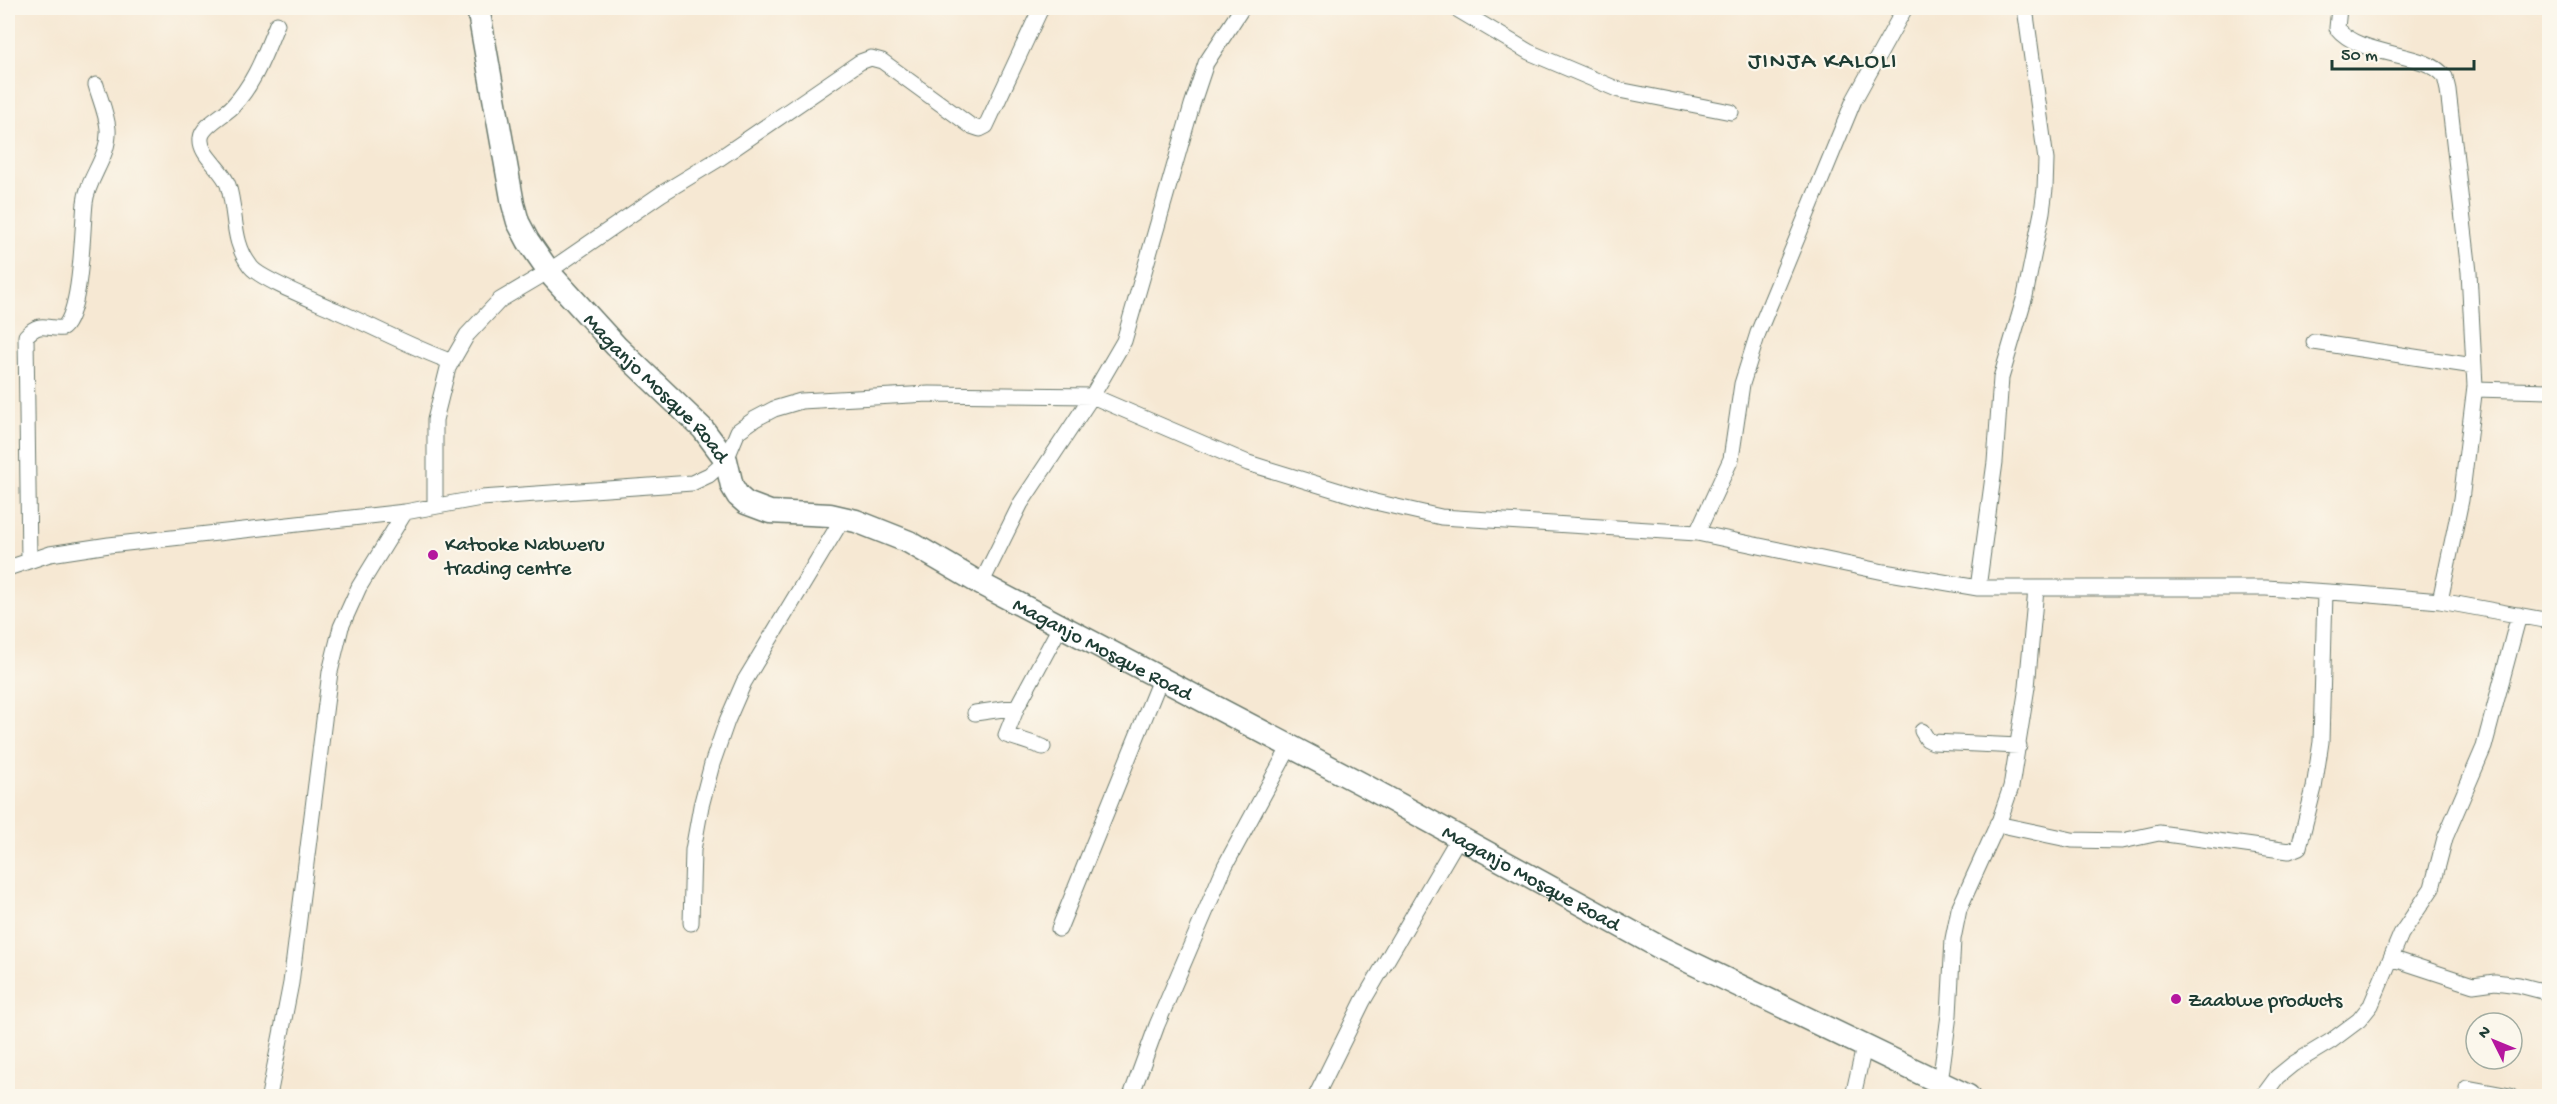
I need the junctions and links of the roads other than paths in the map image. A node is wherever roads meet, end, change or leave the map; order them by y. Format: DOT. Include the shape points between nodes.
graph roads {
  1 [pos="478,8"];
  2 [pos="1041,8"];
  3 [pos="1242,8"];
  4 [pos="1455,8"];
  5 [pos="1905,8"];
  6 [pos="2025,8"];
  7 [pos="2339,8"];
  8 [pos="277,24"];
  9 [pos="96,85"];
  10 [pos="1731,112"];
  11 [pos="549,271"];
  12 [pos="2314,342"];
  13 [pos="452,362"];
  14 [pos="2474,366"];
  15 [pos="2475,389"];
  16 [pos="2550,391"];
  17 [pos="1092,396"];
  18 [pos="726,460"];
  19 [pos="435,506"];
  20 [pos="405,512"];
  21 [pos="843,518"];
  22 [pos="1697,533"];
  23 [pos="29,561"];
  24 [pos="8,568"];
  25 [pos="981,584"];
  26 [pos="1978,588"];
  27 [pos="2036,589"];
  28 [pos="2325,592"];
  29 [pos="2440,601"];
  30 [pos="2519,615"];
  31 [pos="2550,621"];
  32 [pos="1060,625"];
  33 [pos="1161,677"];
  34 [pos="1017,707"];
  35 [pos="975,713"];
  36 [pos="1922,731"];
  37 [pos="1290,746"];
  38 [pos="2019,746"];
  39 [pos="1043,747"];
  40 [pos="1997,824"];
  41 [pos="1459,837"];
  42 [pos="691,923"];
  43 [pos="1059,929"];
  44 [pos="2391,958"];
  45 [pos="2550,993"];
  46 [pos="1864,1047"];
  47 [pos="1941,1083"];
  48 [pos="2467,1088"];
  49 [pos="269,1096"];
  50 [pos="1131,1096"];
  51 [pos="1316,1096"];
  52 [pos="1853,1096"];
  53 [pos="1968,1096"];
  54 [pos="2263,1096"];
  55 [pos="2510,1096"];
  1 -- 11 [label="street, Maganjo Mosque Road" via="513,204 528,241"];
  2 -- 11 [label="street" via="986,126 970,126 882,61 871,58"];
  3 -- 17 [label="street" via="1206,63 1124,341"];
  4 -- 10 [label="street" via="1529,52 1619,90"];
  5 -- 22 [label="street" via="1854,100 1758,333 1742,384 1731,459"];
  6 -- 26 [label="street" via="2046,160 2045,189 2025,296 2001,378 1995,462"];
  7 -- 14 [label="street" via="2337,28 2351,42 2432,66 2445,77 2469,272"];
  8 -- 13 [label="street" via="253,81 232,106 204,129 201,137 201,144 228,185 237,241 244,255 252,269 283,286 409,346"];
  9 -- 23 [label="street" via="108,130 104,153 85,199 78,288 69,322 63,328 34,328 26,336"];
  11 -- 13 [label="street" via="500,300 466,335"];
  11 -- 18 [label="street, Maganjo Mosque Road" via="616,346 703,429"];
  12 -- 14 [label="street"];
  13 -- 19 [label="street" via="435,420"];
  14 -- 15 [label="street"];
  15 -- 16 [label="street"];
  15 -- 29 [label="street" via="2461,500"];
  17 -- 18 [label="street" via="949,394 801,401 774,409 738,430"];
  17 -- 22 [label="street" via="1248,463 1408,510 1441,517"];
  17 -- 25 [label="street" via="1021,503"];
  18 -- 19 [label="street" via="692,483 481,498"];
  18 -- 21 [label="street, Maganjo Mosque Road" via="732,486 746,503 770,512"];
  19 -- 20 [label="street"];
  20 -- 23 [label="street" via="120,544 50,554"];
  20 -- 49 [label="street" via="359,587 341,627 330,672 291,983"];
  21 -- 25 [label="street, Maganjo Mosque Road" via="909,542"];
  21 -- 42 [label="street" via="744,682 727,721 712,764 693,850"];
  22 -- 26 [label="street"];
  23 -- 24 [label="street"];
  25 -- 32 [label="street, Maganjo Mosque Road"];
  26 -- 27 [label="street"];
  27 -- 28 [label="street"];
  27 -- 38 [label="street"];
  28 -- 29 [label="street"];
  28 -- 40 [label="street" via="2321,742 2299,847 2289,851 2159,833 2122,841 2072,840"];
  29 -- 30 [label="street"];
  30 -- 31 [label="street"];
  30 -- 44 [label="street" via="2484,747 2445,838 2432,888 2401,934"];
  32 -- 33 [label="street, Maganjo Mosque Road"];
  32 -- 34 [label="street"];
  33 -- 37 [label="street, Maganjo Mosque Road"];
  33 -- 43 [label="street"];
  34 -- 35 [label="street"];
  34 -- 39 [label="street" via="1006,735"];
  36 -- 38 [label="street" via="1933,742"];
  37 -- 41 [label="street, Maganjo Mosque Road"];
  37 -- 50 [label="street" via="1225,866 1160,1016"];
  38 -- 40 [label="street" via="2012,787"];
  40 -- 47 [label="street" via="1959,909"];
  41 -- 46 [label="street, Maganjo Mosque Road" via="1661,948"];
  41 -- 51 [label="street" via="1363,1001"];
  44 -- 45 [label="street" via="2473,985 2495,982"];
  44 -- 54 [label="street" via="2371,1005 2359,1020 2293,1064"];
  46 -- 47 [label="street, Maganjo Mosque Road"];
  46 -- 52 [label="street"];
  47 -- 53 [label="street, Maganjo Mosque Road"];
  48 -- 55 [label="street"];
}
